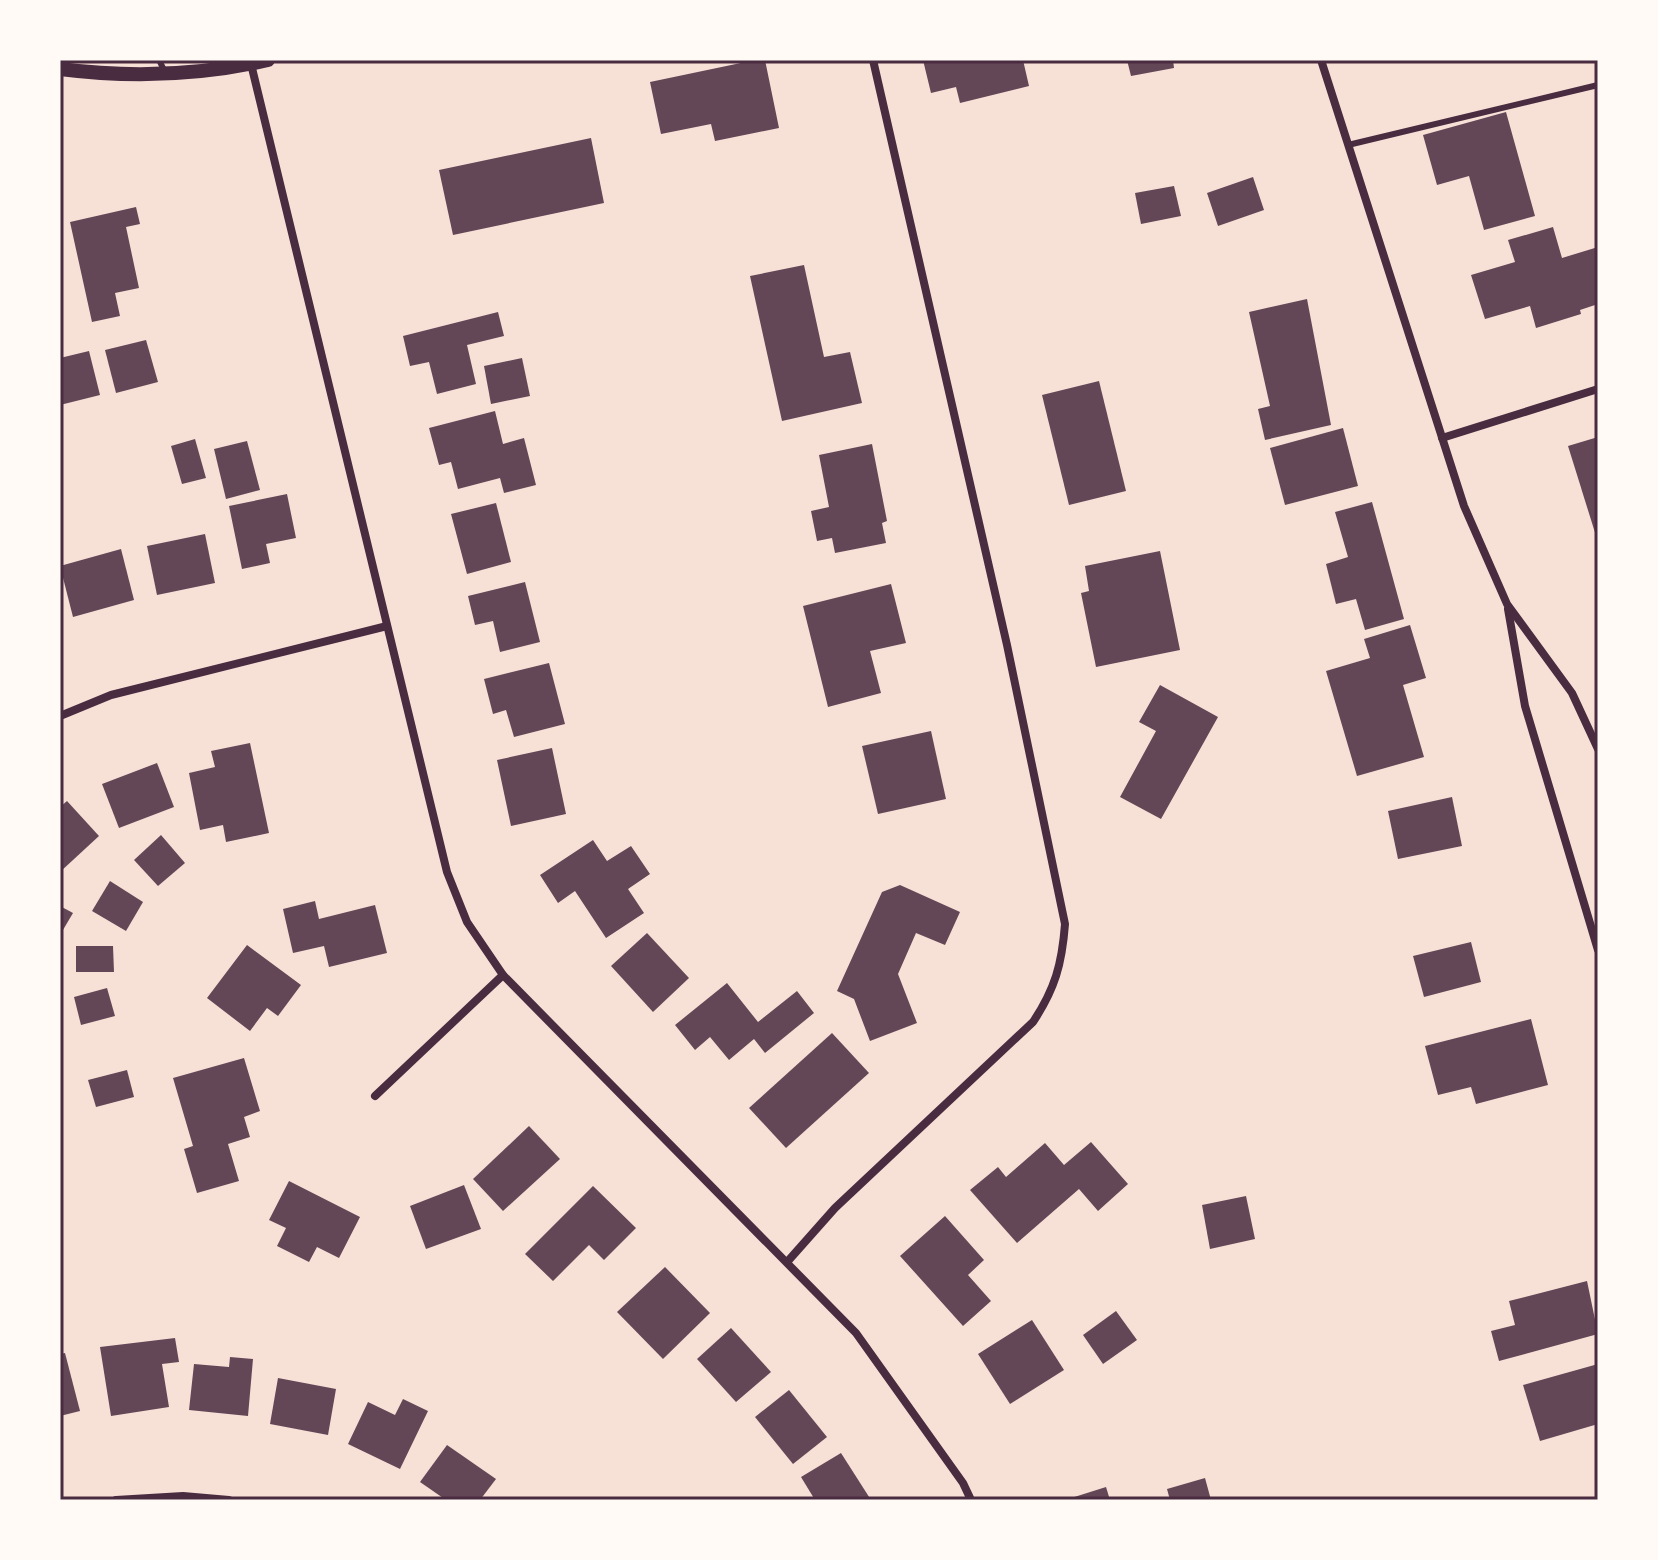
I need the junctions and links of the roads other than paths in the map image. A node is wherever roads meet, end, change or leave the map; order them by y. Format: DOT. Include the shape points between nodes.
graph roads {
  1 [pos="159,60"];
  2 [pos="268,60"];
  3 [pos="873,60"];
  4 [pos="1321,60"];
  5 [pos="251,64"];
  6 [pos="60,69"];
  7 [pos="166,75"];
  8 [pos="1598,85"];
  9 [pos="1348,145"];
  10 [pos="1598,389"];
  11 [pos="1442,438"];
  12 [pos="1507,604"];
  13 [pos="387,626"];
  14 [pos="60,716"];
  15 [pos="1598,749"];
  16 [pos="1598,950"];
  17 [pos="503,975"];
  18 [pos="375,1096"];
  19 [pos="788,1261"];
  20 [pos="116,1500"];
  21 [pos="229,1500"];
  22 [pos="971,1500"];
  1 -- 7 [label="lane"];
  2 -- 5 [label="street"];
  3 -- 19 [label="street" via="1004,629 1065,924 1062,967 1053,993 1033,1022 835,1208"];
  4 -- 9 [label="street"];
  5 -- 7 [label="street"];
  5 -- 13 [label="street"];
  6 -- 7 [label="street"];
  8 -- 9 [label="lane"];
  9 -- 11 [label="street"];
  10 -- 11 [label="street"];
  11 -- 12 [label="street" via="1464,506"];
  12 -- 15 [label="street" via="1572,693"];
  12 -- 16 [label="street" via="1525,706"];
  13 -- 14 [label="street" via="111,695"];
  13 -- 17 [label="street" via="447,872 467,922"];
  17 -- 18 [label="street"];
  17 -- 19 [label="street"];
  19 -- 22 [label="street" via="856,1333"];
  20 -- 21 [label="street"];
}
